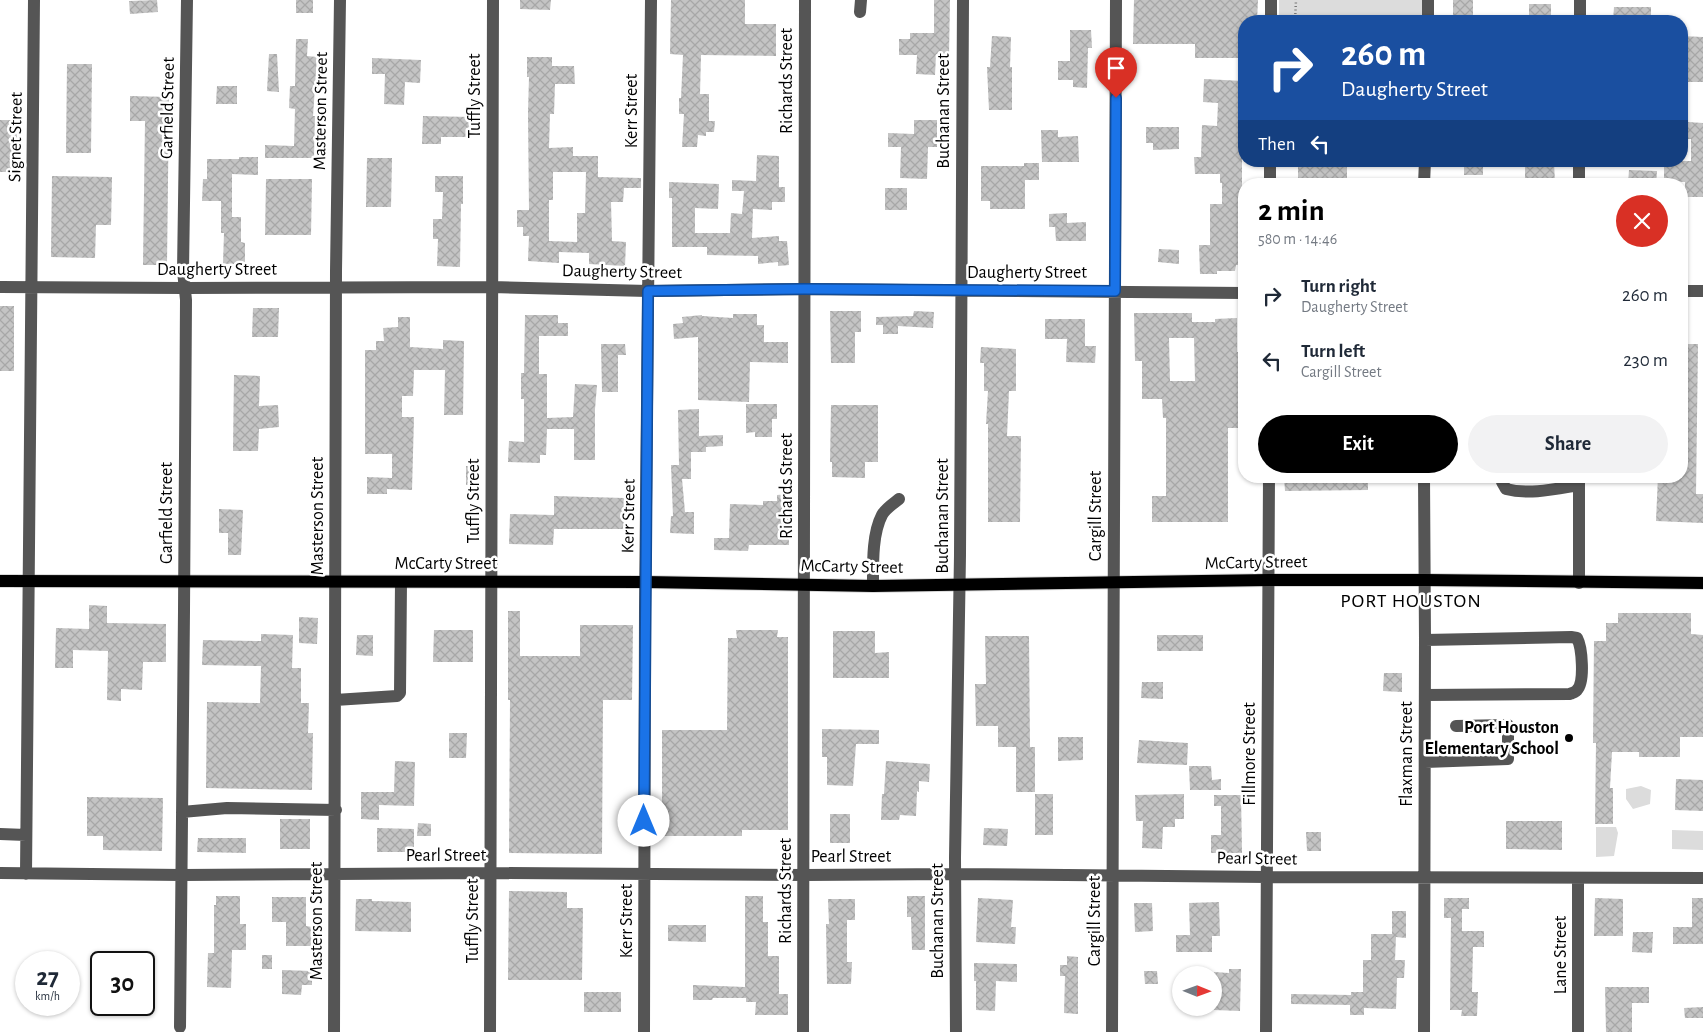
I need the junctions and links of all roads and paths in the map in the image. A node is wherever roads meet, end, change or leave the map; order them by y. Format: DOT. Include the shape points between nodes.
graph roads {
  1 [pos="34,0"];
  2 [pos="187,0"];
  3 [pos="340,0"];
  4 [pos="493,0"];
  5 [pos="651,0"];
  6 [pos="805,0"];
  7 [pos="962,0"];
  8 [pos="1116,0"];
  9 [pos="1271,0"];
  10 [pos="1296,0"];
  11 [pos="1428,0"];
  12 [pos="1580,0"];
  13 [pos="1271,15"];
  14 [pos="1295,15"];
  15 [pos="1428,15"];
  16 [pos="1580,15"];
  17 [pos="32,286"];
  18 [pos="0,287"];
  19 [pos="336,287"];
  20 [pos="492,287"];
  21 [pos="184,288"];
  22 [pos="804,289"];
  23 [pos="648,291"];
  24 [pos="961,291"];
  25 [pos="1115,291"];
  26 [pos="1688,291"];
  27 [pos="1703,291"];
  28 [pos="1238,293"];
  29 [pos="1270,483"];
  30 [pos="1424,483"];
  31 [pos="1503,483"];
  32 [pos="1573,483"];
  33 [pos="1579,483"];
  34 [pos="899,499"];
  35 [pos="1268,580"];
  36 [pos="1425,580"];
  37 [pos="0,581"];
  38 [pos="28,581"];
  39 [pos="184,581"];
  40 [pos="491,581"];
  41 [pos="336,582"];
  42 [pos="401,582"];
  43 [pos="645,582"];
  44 [pos="1113,583"];
  45 [pos="1579,583"];
  46 [pos="1703,583"];
  47 [pos="805,584"];
  48 [pos="960,585"];
  49 [pos="873,586"];
  50 [pos="1425,640"];
  51 [pos="1425,695"];
  52 [pos="334,700"];
  53 [pos="1456,726"];
  54 [pos="1425,762"];
  55 [pos="336,810"];
  56 [pos="182,812"];
  57 [pos="0,834"];
  58 [pos="26,835"];
  59 [pos="0,873"];
  60 [pos="335,873"];
  61 [pos="490,873"];
  62 [pos="26,874"];
  63 [pos="955,874"];
  64 [pos="182,875"];
  65 [pos="644,875"];
  66 [pos="804,875"];
  67 [pos="1112,875"];
  68 [pos="1267,877"];
  69 [pos="1425,878"];
  70 [pos="1578,878"];
  71 [pos="1703,878"];
  72 [pos="180,1027"];
  73 [pos="334,1032"];
  74 [pos="490,1032"];
  75 [pos="644,1032"];
  76 [pos="802,1032"];
  77 [pos="956,1032"];
  78 [pos="1112,1032"];
  79 [pos="1266,1032"];
  80 [pos="1424,1032"];
  81 [pos="1578,1032"];
  1 -- 17 [label="street, Signet Street"];
  2 -- 21 [label="street, Garfield Street"];
  3 -- 19 [label="street, Masterson Street"];
  4 -- 20 [label="street, Tuffly Street"];
  5 -- 23 [label="street, Kerr Street"];
  6 -- 22 [label="street, Richards Street"];
  7 -- 24 [label="street, Buchanan Street"];
  8 -- 25 [label="street, Cargill Street"];
  9 -- 13 [label="street"];
  10 -- 14 [label="path"];
  11 -- 15 [label="street"];
  12 -- 16 [label="street"];
  17 -- 18 [label="street, Daugherty Street"];
  17 -- 21 [label="street, Daugherty Street"];
  17 -- 38 [label="street, Signet Street"];
  19 -- 20 [label="street, Daugherty Street"];
  19 -- 21 [label="street, Daugherty Street"];
  19 -- 41 [label="street, Masterson Street"];
  20 -- 23 [label="street, Daugherty Street"];
  20 -- 40 [label="street, Tuffly Street"];
  21 -- 39 [label="street, Garfield Street"];
  22 -- 23 [label="street, Daugherty Street"];
  22 -- 24 [label="street, Daugherty Street"];
  22 -- 47 [label="street, Richards Street"];
  23 -- 43 [label="street, Kerr Street"];
  24 -- 25 [label="street, Daugherty Street"];
  24 -- 48 [label="street, Buchanan Street"];
  25 -- 28 [label="street, Daugherty Street"];
  25 -- 44 [label="street, Cargill Street"];
  26 -- 27 [label="street"];
  29 -- 35 [label="street, Fillmore Street"];
  30 -- 36 [label="street, Flaxman Street"];
  31 -- 32 [label="street" via="1506,489 1514,491 1551,490"];
  33 -- 45 [label="street"];
  34 -- 49 [label="street" via="882,513 878,524 873,554"];
  35 -- 36 [label="main road, McCarty Street"];
  35 -- 44 [label="main road, McCarty Street"];
  35 -- 68 [label="street, Fillmore Street"];
  36 -- 45 [label="main road, McCarty Street"];
  36 -- 50 [label="street, Flaxman Street"];
  37 -- 38 [label="main road, McCarty Street"];
  38 -- 39 [label="main road, McCarty Street"];
  38 -- 58 [label="street, Signet Street"];
  39 -- 41 [label="main road, McCarty Street"];
  39 -- 56 [label="street, Garfield Street"];
  40 -- 42 [label="main road, McCarty Street"];
  40 -- 43 [label="main road, McCarty Street"];
  40 -- 61 [label="street, Tuffly Street"];
  41 -- 42 [label="main road, McCarty Street"];
  41 -- 52 [label="street, Masterson Street"];
  42 -- 52 [label="street" via="400,693 398,696"];
  43 -- 47 [label="main road, McCarty Street"];
  43 -- 65 [label="street, Kerr Street"];
  44 -- 48 [label="main road, McCarty Street"];
  44 -- 67 [label="street, Cargill Street"];
  45 -- 46 [label="main road, McCarty Street"];
  47 -- 49 [label="main road, McCarty Street"];
  47 -- 66 [label="street, Richards Street"];
  48 -- 49 [label="main road, McCarty Street"];
  48 -- 63 [label="street, Buchanan Street"];
  50 -- 51 [label="street, Flaxman Street"];
  50 -- 51 [label="street" via="1577,638 1581,644 1582,676 1577,691 1570,694"];
  51 -- 54 [label="street, Flaxman Street"];
  52 -- 55 [label="street, Masterson Street"];
  53 -- 54 [label="street" via="1508,725 1508,759"];
  54 -- 69 [label="street, Flaxman Street"];
  55 -- 56 [label="street" via="237,808"];
  55 -- 60 [label="street, Masterson Street"];
  56 -- 64 [label="street, Garfield Street"];
  57 -- 58 [label="street"];
  58 -- 62 [label="street, Signet Street"];
  59 -- 62 [label="street, Pearl Street"];
  60 -- 61 [label="street, Pearl Street"];
  60 -- 64 [label="street, Pearl Street"];
  60 -- 73 [label="street, Masterson Street"];
  61 -- 65 [label="street, Pearl Street"];
  61 -- 74 [label="street, Tuffly Street"];
  62 -- 64 [label="street, Pearl Street"];
  63 -- 66 [label="street, Pearl Street"];
  63 -- 67 [label="street, Pearl Street"];
  63 -- 77 [label="street, Buchanan Street"];
  64 -- 72 [label="street, Garfield Street"];
  65 -- 66 [label="street, Pearl Street"];
  65 -- 75 [label="street, Kerr Street"];
  66 -- 76 [label="street, Richards Street"];
  67 -- 68 [label="street, Pearl Street"];
  67 -- 78 [label="street, Cargill Street"];
  68 -- 69 [label="street, Pearl Street"];
  68 -- 79 [label="street, Fillmore Street"];
  69 -- 70 [label="street, Pearl Street"];
  69 -- 80 [label="street, Flaxman Street"];
  70 -- 71 [label="street, Pearl Street"];
  70 -- 81 [label="street, Lane Street"];
}
